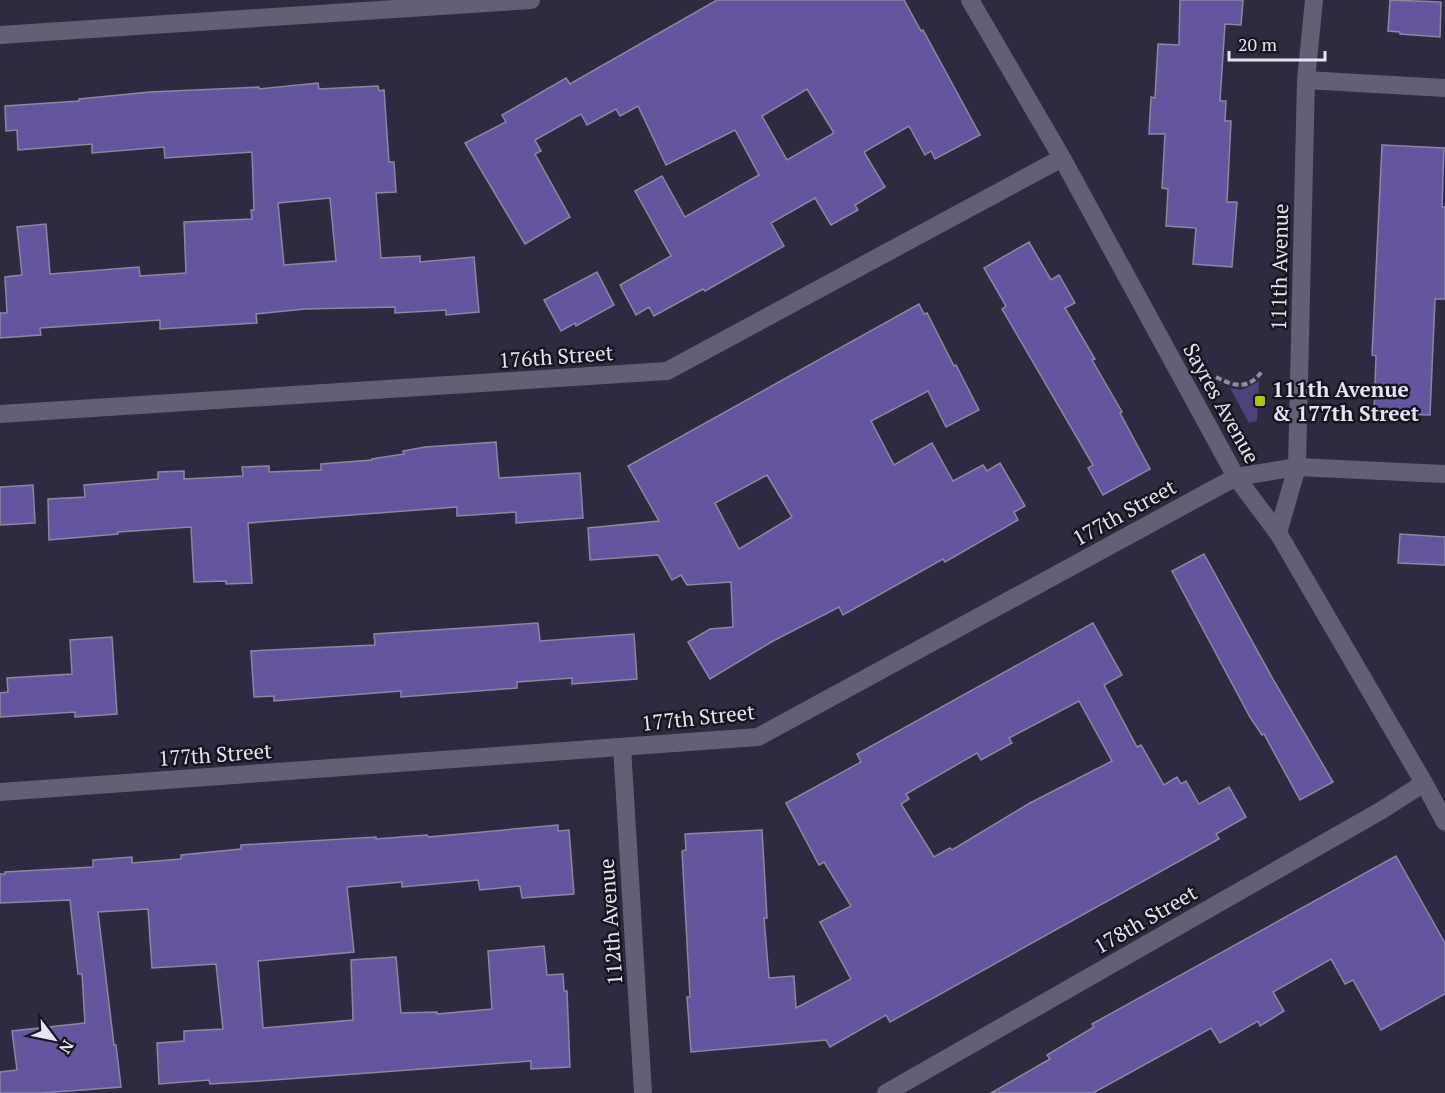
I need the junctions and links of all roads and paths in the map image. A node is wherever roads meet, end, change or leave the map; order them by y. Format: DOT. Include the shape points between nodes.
graph roads {
  1 [pos="531,0"];
  2 [pos="970,0"];
  3 [pos="1314,0"];
  4 [pos="0,35"];
  5 [pos="1306,80"];
  6 [pos="1445,88"];
  7 [pos="1062,158"];
  8 [pos="1263,370"];
  9 [pos="1216,376"];
  10 [pos="0,414"];
  11 [pos="1297,467"];
  12 [pos="1445,474"];
  13 [pos="1236,477"];
  14 [pos="1278,533"];
  15 [pos="622,747"];
  16 [pos="1425,783"];
  17 [pos="0,792"];
  18 [pos="1445,822"];
  19 [pos="643,1093"];
  20 [pos="886,1093"];
  1 -- 4 [label="street"];
  2 -- 7 [label="street, Sayres Avenue"];
  3 -- 5 [label="street, 111th Avenue"];
  5 -- 6 [label="street"];
  5 -- 11 [label="street, 111th Avenue"];
  7 -- 10 [label="street, 176th Street" via="668,371"];
  7 -- 13 [label="street, Sayres Avenue"];
  8 -- 9 [label="path" via="1248,384"];
  11 -- 12 [label="street, 177th Street"];
  11 -- 13 [label="street, 177th Street"];
  11 -- 14 [label="street, 111th Avenue"];
  13 -- 14 [label="street, Sayres Avenue"];
  13 -- 15 [label="street, 177th Street" via="758,737"];
  14 -- 16 [label="street, Sayres Avenue"];
  15 -- 17 [label="street, 177th Street"];
  15 -- 19 [label="street, 112th Avenue"];
  16 -- 18 [label="street, Sayres Avenue"];
  16 -- 20 [label="street, 178th Street"];
}
